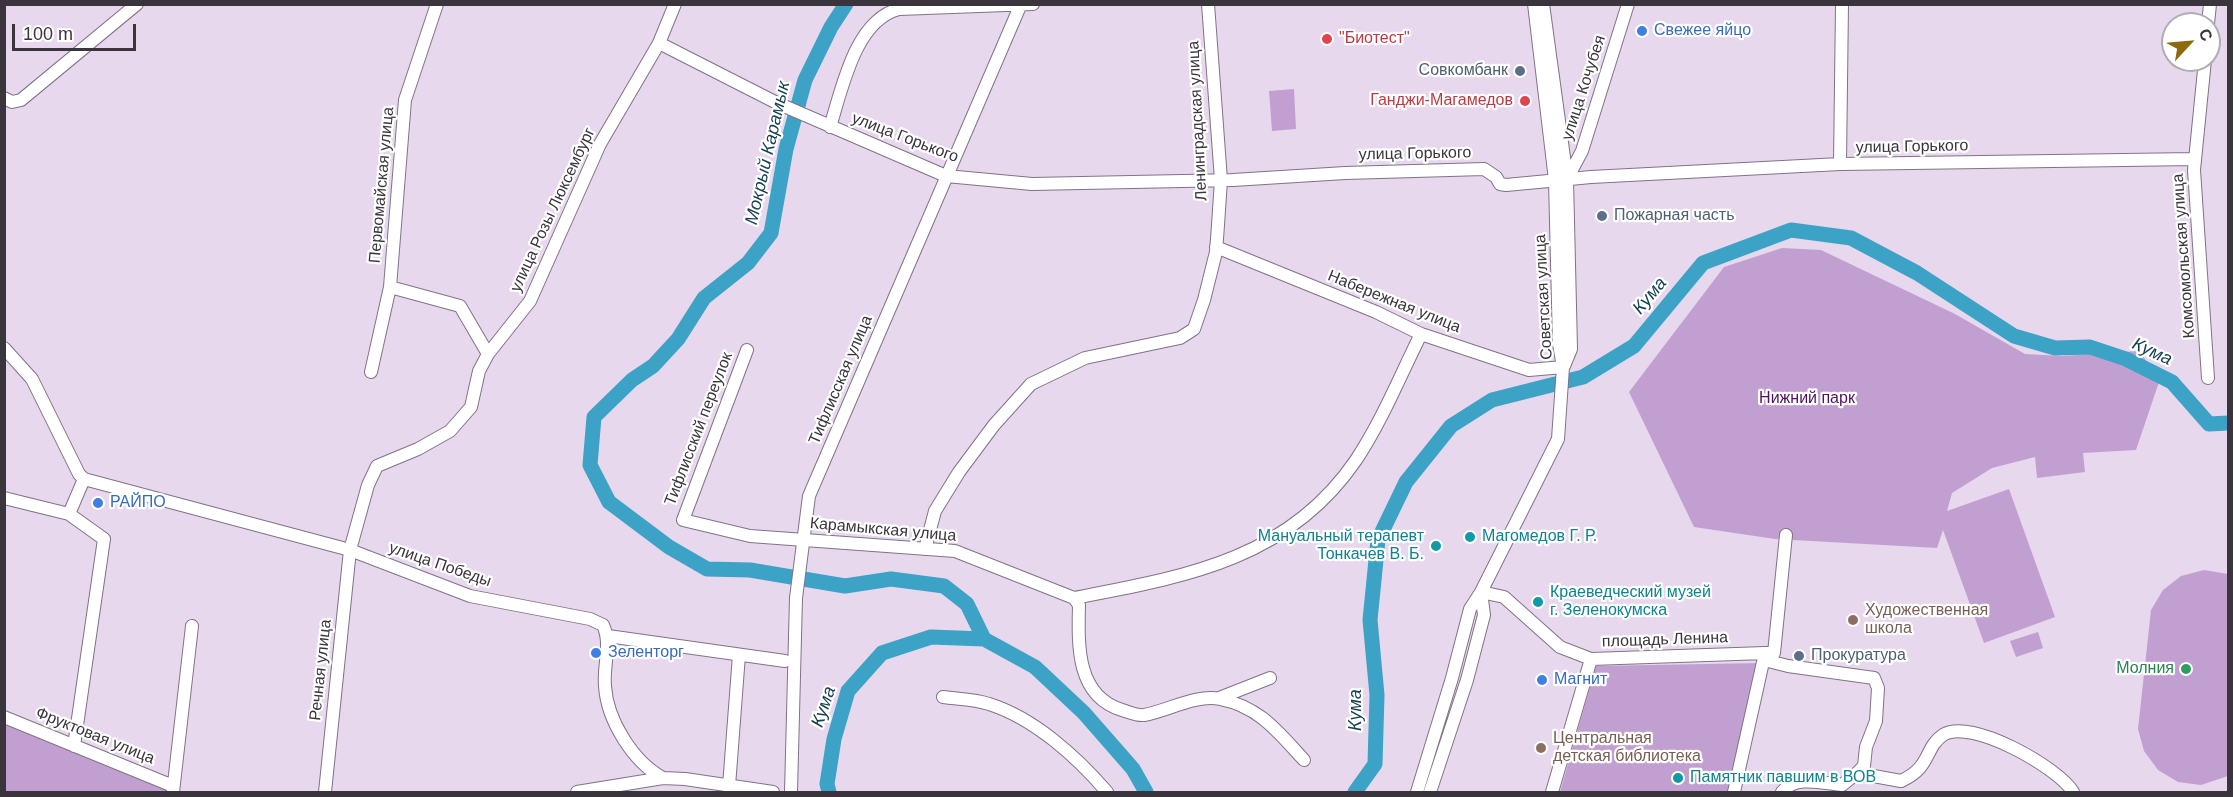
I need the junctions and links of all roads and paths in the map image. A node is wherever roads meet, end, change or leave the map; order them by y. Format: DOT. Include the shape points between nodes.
graph roads {
  1 [pos="137,4"];
  2 [pos="437,4"];
  3 [pos="675,4"];
  4 [pos="1208,4"];
  5 [pos="1534,4"];
  6 [pos="1543,4"];
  7 [pos="1628,4"];
  8 [pos="1842,4"];
  9 [pos="1025,5"];
  10 [pos="659,43"];
  11 [pos="2204,72"];
  12 [pos="4,98"];
  13 [pos="830,127"];
  14 [pos="2194,159"];
  15 [pos="1840,165"];
  16 [pos="946,176"];
  17 [pos="1221,180"];
  18 [pos="1561,180"];
  19 [pos="1216,247"];
  20 [pos="390,287"];
  21 [pos="1421,334"];
  22 [pos="4,348"];
  23 [pos="747,350"];
  24 [pos="488,354"];
  25 [pos="1563,367"];
  26 [pos="371,372"];
  27 [pos="2208,378"];
  28 [pos="82,476"];
  29 [pos="4,498"];
  30 [pos="69,514"];
  31 [pos="683,520"];
  32 [pos="1786,535"];
  33 [pos="803,539"];
  34 [pos="925,549"];
  35 [pos="350,550"];
  36 [pos="1481,592"];
  37 [pos="1074,598"];
  38 [pos="192,626"];
  39 [pos="608,636"];
  40 [pos="740,655"];
  41 [pos="1764,656"];
  42 [pos="1591,659"];
  43 [pos="785,661"];
  44 [pos="1270,678"];
  45 [pos="943,697"];
  46 [pos="1219,698"];
  47 [pos="4,717"];
  48 [pos="74,746"];
  49 [pos="1304,760"];
  50 [pos="1857,773"];
  51 [pos="663,778"];
  52 [pos="729,786"];
  53 [pos="173,789"];
  54 [pos="325,792"];
  55 [pos="578,792"];
  56 [pos="773,792"];
  57 [pos="791,792"];
  58 [pos="1107,792"];
  59 [pos="1417,792"];
  60 [pos="1430,792"];
  61 [pos="1552,792"];
  62 [pos="1734,792"];
  63 [pos="1782,792"];
  64 [pos="2073,792"];
  1 -- 12 [label="street" via="21,100 12,102"];
  2 -- 20 [label="street, Первомайская улица" via="405,100"];
  3 -- 10 [label="street, улица Розы Люксембург"];
  4 -- 17 [label="street, Ленинградская улица"];
  5 -- 18 [label="street, Советская улица"];
  6 -- 18 [label="street, Советская улица"];
  7 -- 18 [label="street, улица Кочубея" via="1582,151"];
  8 -- 15 [label="street"];
  9 -- 13 [label="street" via="886,12 855,49"];
  9 -- 16 [label="street, Тифлисская улица"];
  10 -- 13 [label="street, улица Горького"];
  10 -- 24 [label="street, улица Розы Люксембург" via="600,144 530,301"];
  11 -- 14 [label="street, Комсомольская улица"];
  13 -- 16 [label="street, улица Горького"];
  14 -- 15 [label="street, улица Горького"];
  14 -- 27 [label="street, Комсомольская улица"];
  15 -- 18 [label="street, улица Горького"];
  16 -- 17 [label="street, улица Горького" via="1032,184"];
  16 -- 33 [label="street, Тифлисская улица" via="809,496"];
  17 -- 18 [label="street, улица Горького" via="1484,169 1500,184"];
  17 -- 19 [label="street, Ленинградская улица"];
  18 -- 25 [label="street, Советская улица" via="1571,349"];
  19 -- 21 [label="street, Набережная улица"];
  19 -- 34 [label="street, Ленинградская улица" via="1194,329 1180,338 1085,358 1031,384 993,424 959,472 935,511"];
  20 -- 24 [label="street" via="460,306"];
  20 -- 26 [label="street, Первомайская улица"];
  21 -- 25 [label="street, Набережная улица" via="1529,370"];
  21 -- 37 [label="street" via="1354,462 1304,519 1264,544 1220,564"];
  22 -- 28 [label="street" via="32,379"];
  23 -- 31 [label="street, Тифлисский переулок"];
  24 -- 35 [label="street, улица Розы Люксембург" via="479,371 471,407 450,431 377,466"];
  25 -- 36 [label="street" via="1558,439"];
  28 -- 30 [label="street"];
  28 -- 35 [label="street, улица Победы"];
  29 -- 30 [label="street"];
  30 -- 48 [label="street" via="105,539"];
  31 -- 33 [label="street, Карамыкская улица" via="750,536"];
  32 -- 41 [label="street" via="1774,653"];
  33 -- 34 [label="street, Карамыкская улица"];
  33 -- 57 [label="street, Тифлисская улица" via="796,598"];
  34 -- 37 [label="street, Карамыкская улица" via="955,551"];
  35 -- 39 [label="street, улица Победы" via="470,596 592,619 603,625"];
  35 -- 54 [label="street, Речная улица"];
  36 -- 42 [label="street, площадь Ленина" via="1504,597 1560,647"];
  36 -- 59 [label="street" via="1470,609"];
  36 -- 60 [label="street" via="1484,615"];
  37 -- 46 [label="street" via="1079,605 1083,671 1091,689 1111,707 1141,716"];
  38 -- 53 [label="street"];
  39 -- 40 [label="street"];
  39 -- 51 [label="street" via="604,685 615,720 638,758"];
  40 -- 43 [label="street"];
  40 -- 52 [label="street"];
  41 -- 42 [label="street, площадь Ленина"];
  41 -- 50 [label="street, площадь Ленина" via="1788,666 1874,678 1878,688 1876,721 1864,766"];
  41 -- 62 [label="street"];
  42 -- 61 [label="street"];
  44 -- 46 [label="street"];
  45 -- 58 [label="street" via="989,704 1029,724 1085,766"];
  46 -- 49 [label="street" via="1266,718"];
  47 -- 48 [label="street, Фруктовая улица"];
  48 -- 53 [label="street, Фруктовая улица"];
  50 -- 63 [label="street" via="1842,785 1797,782"];
  50 -- 64 [label="street" via="1901,782 1922,768 1936,741 1958,730 1987,736 2048,767"];
  51 -- 52 [label="street"];
  51 -- 55 [label="street"];
  52 -- 56 [label="street"];
}
